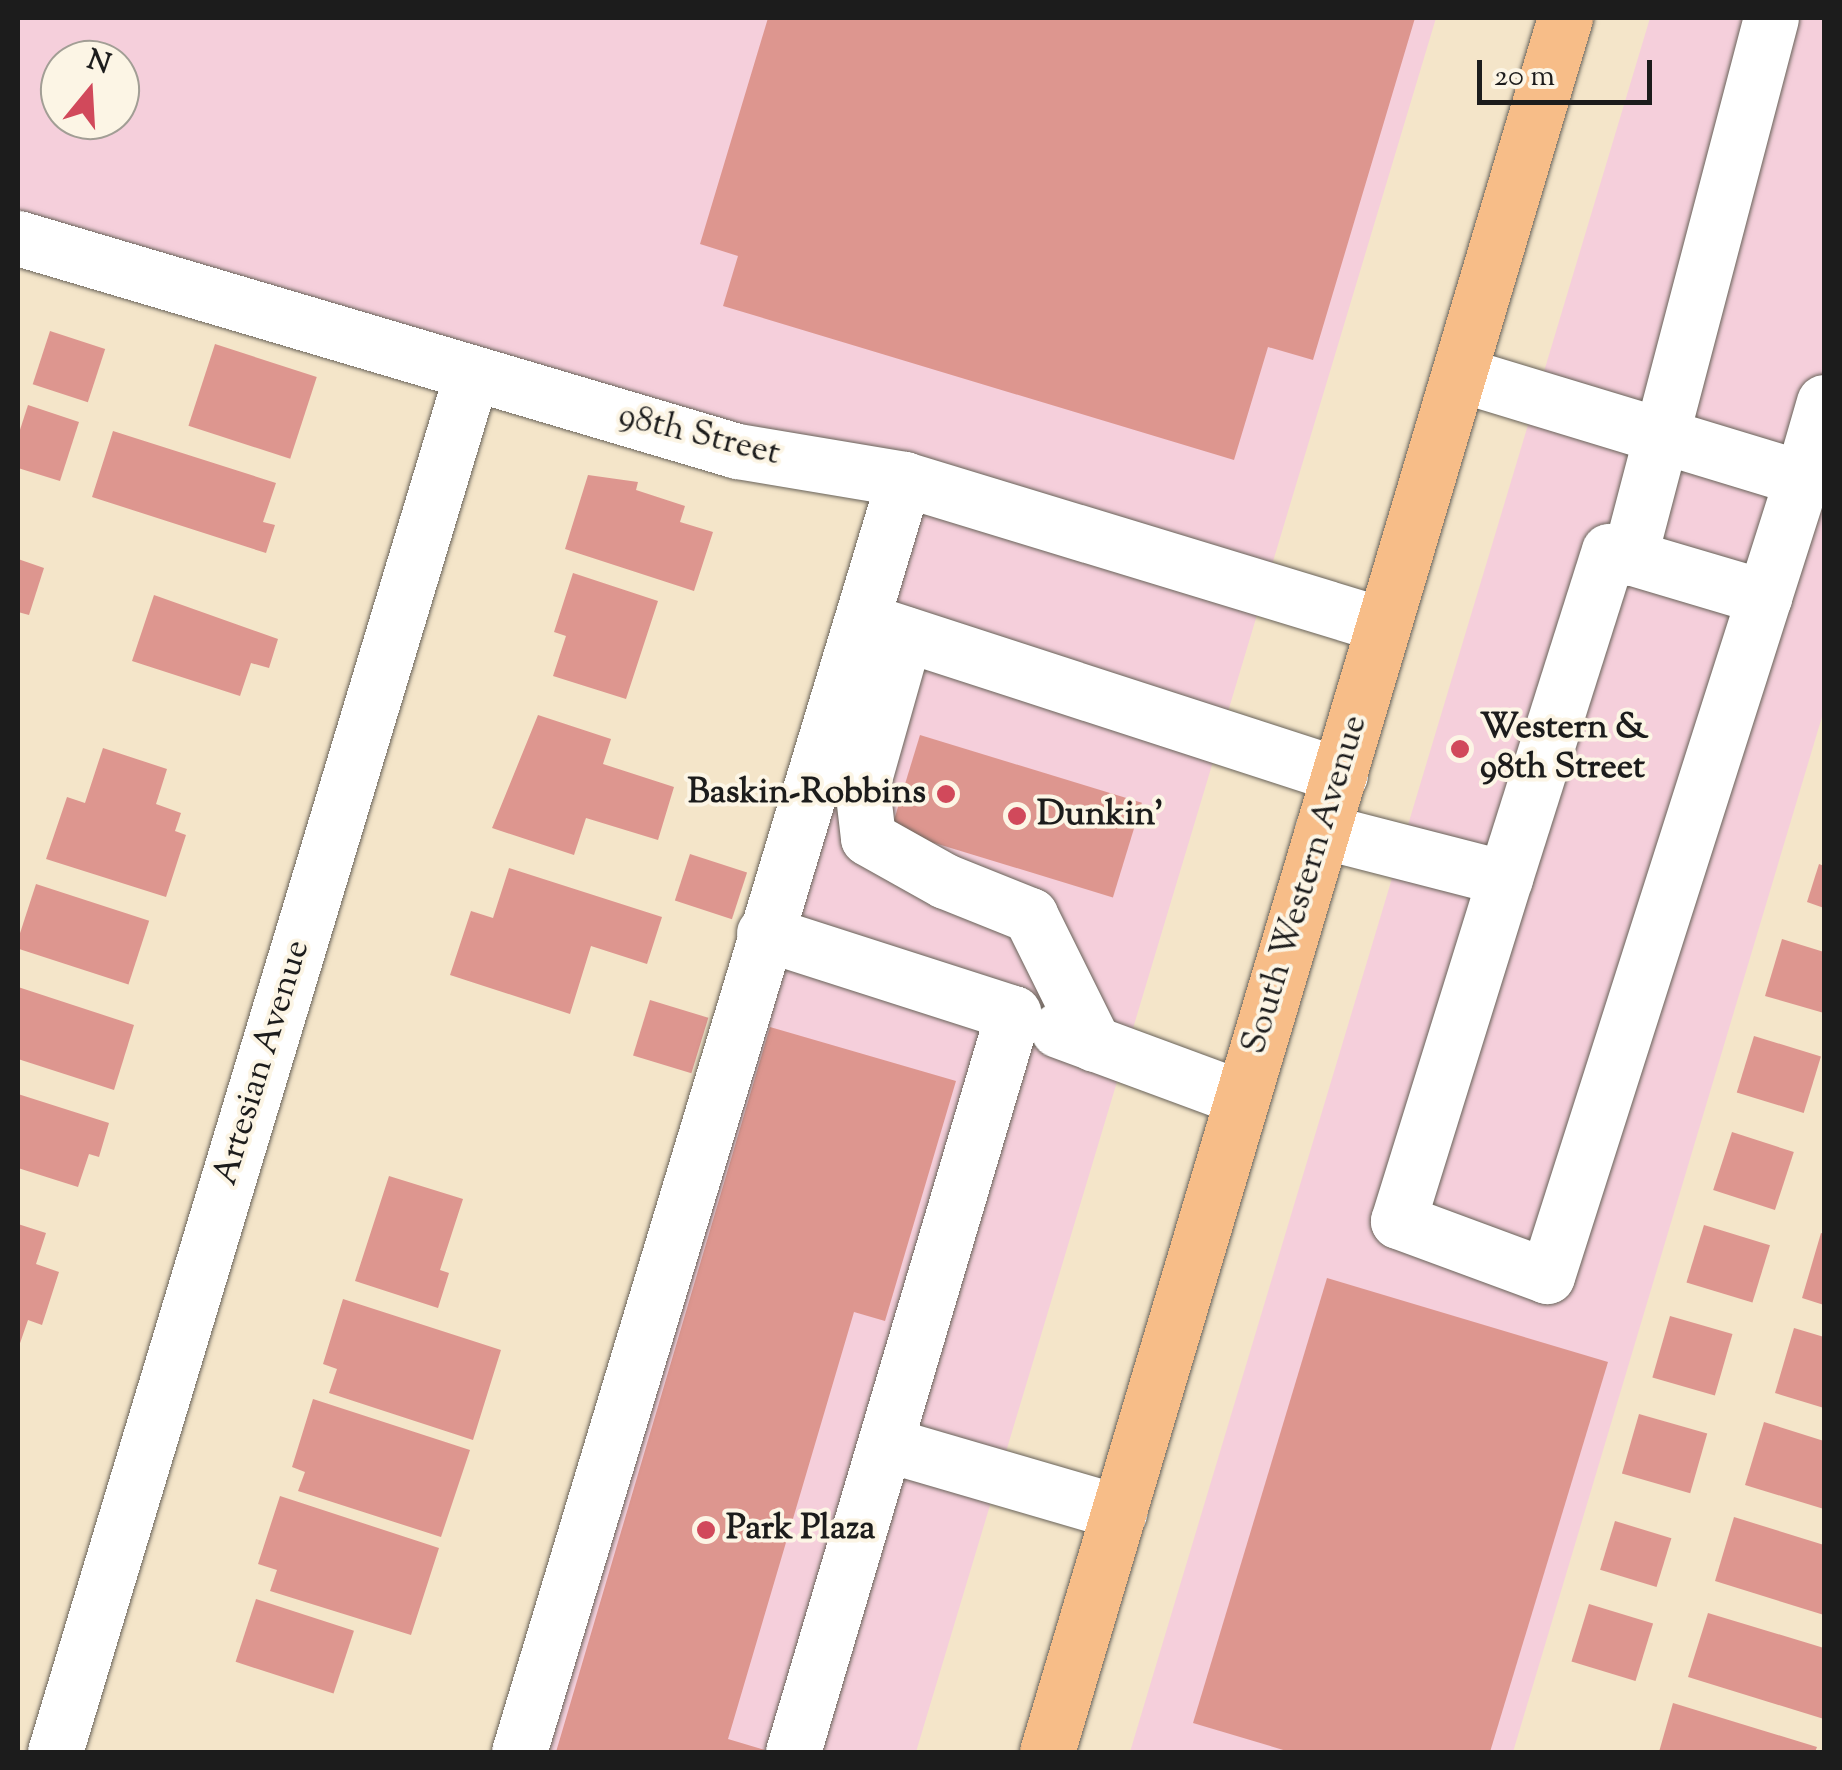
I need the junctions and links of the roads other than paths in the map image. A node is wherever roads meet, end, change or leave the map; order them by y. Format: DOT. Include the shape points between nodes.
graph roads {
  1 [pos="1565,18"];
  2 [pos="1772,18"];
  3 [pos="18,238"];
  4 [pos="472,373"];
  5 [pos="1459,374"];
  6 [pos="1824,402"];
  7 [pos="1662,436"];
  8 [pos="1802,478"];
  9 [pos="904,479"];
  10 [pos="1630,558"];
  11 [pos="1764,597"];
  12 [pos="1383,625"];
  13 [pos="882,626"];
  14 [pos="1340,775"];
  15 [pos="1322,831"];
  16 [pos="1505,878"];
  17 [pos="764,934"];
  18 [pos="1014,1013"];
  19 [pos="1094,1044"];
  20 [pos="1242,1098"];
  21 [pos="886,1444"];
  22 [pos="1118,1512"];
  23 [pos="55,1752"];
  24 [pos="519,1752"];
  25 [pos="793,1752"];
  26 [pos="1046,1752"];
  1 -- 5 [label="main road, South Western Avenue"];
  2 -- 7 [label="street"];
  3 -- 4 [label="street, 98th Street"];
  4 -- 9 [label="street, 98th Street" via="737,451"];
  4 -- 23 [label="street, Artesian Avenue"];
  5 -- 7 [label="street"];
  5 -- 12 [label="main road, South Western Avenue"];
  6 -- 8 [label="street"];
  7 -- 8 [label="street"];
  7 -- 10 [label="street"];
  8 -- 11 [label="street"];
  9 -- 12 [label="street, 98th Street"];
  9 -- 13 [label="street"];
  10 -- 11 [label="street"];
  10 -- 16 [label="street" via="1609,551"];
  11 -- 16 [label="street" via="1547,1276 1398,1222"];
  12 -- 14 [label="main road, South Western Avenue"];
  13 -- 14 [label="street"];
  13 -- 17 [label="street"];
  13 -- 19 [label="street" via="862,786 868,838 945,881 1030,915"];
  14 -- 15 [label="main road, South Western Avenue"];
  15 -- 16 [label="street"];
  15 -- 20 [label="main road, South Western Avenue"];
  17 -- 18 [label="street"];
  17 -- 24 [label="street"];
  18 -- 19 [label="street"];
  18 -- 21 [label="street"];
  19 -- 20 [label="street"];
  20 -- 22 [label="main road, South Western Avenue"];
  21 -- 22 [label="street"];
  21 -- 25 [label="street"];
  22 -- 26 [label="main road, South Western Avenue"];
}
